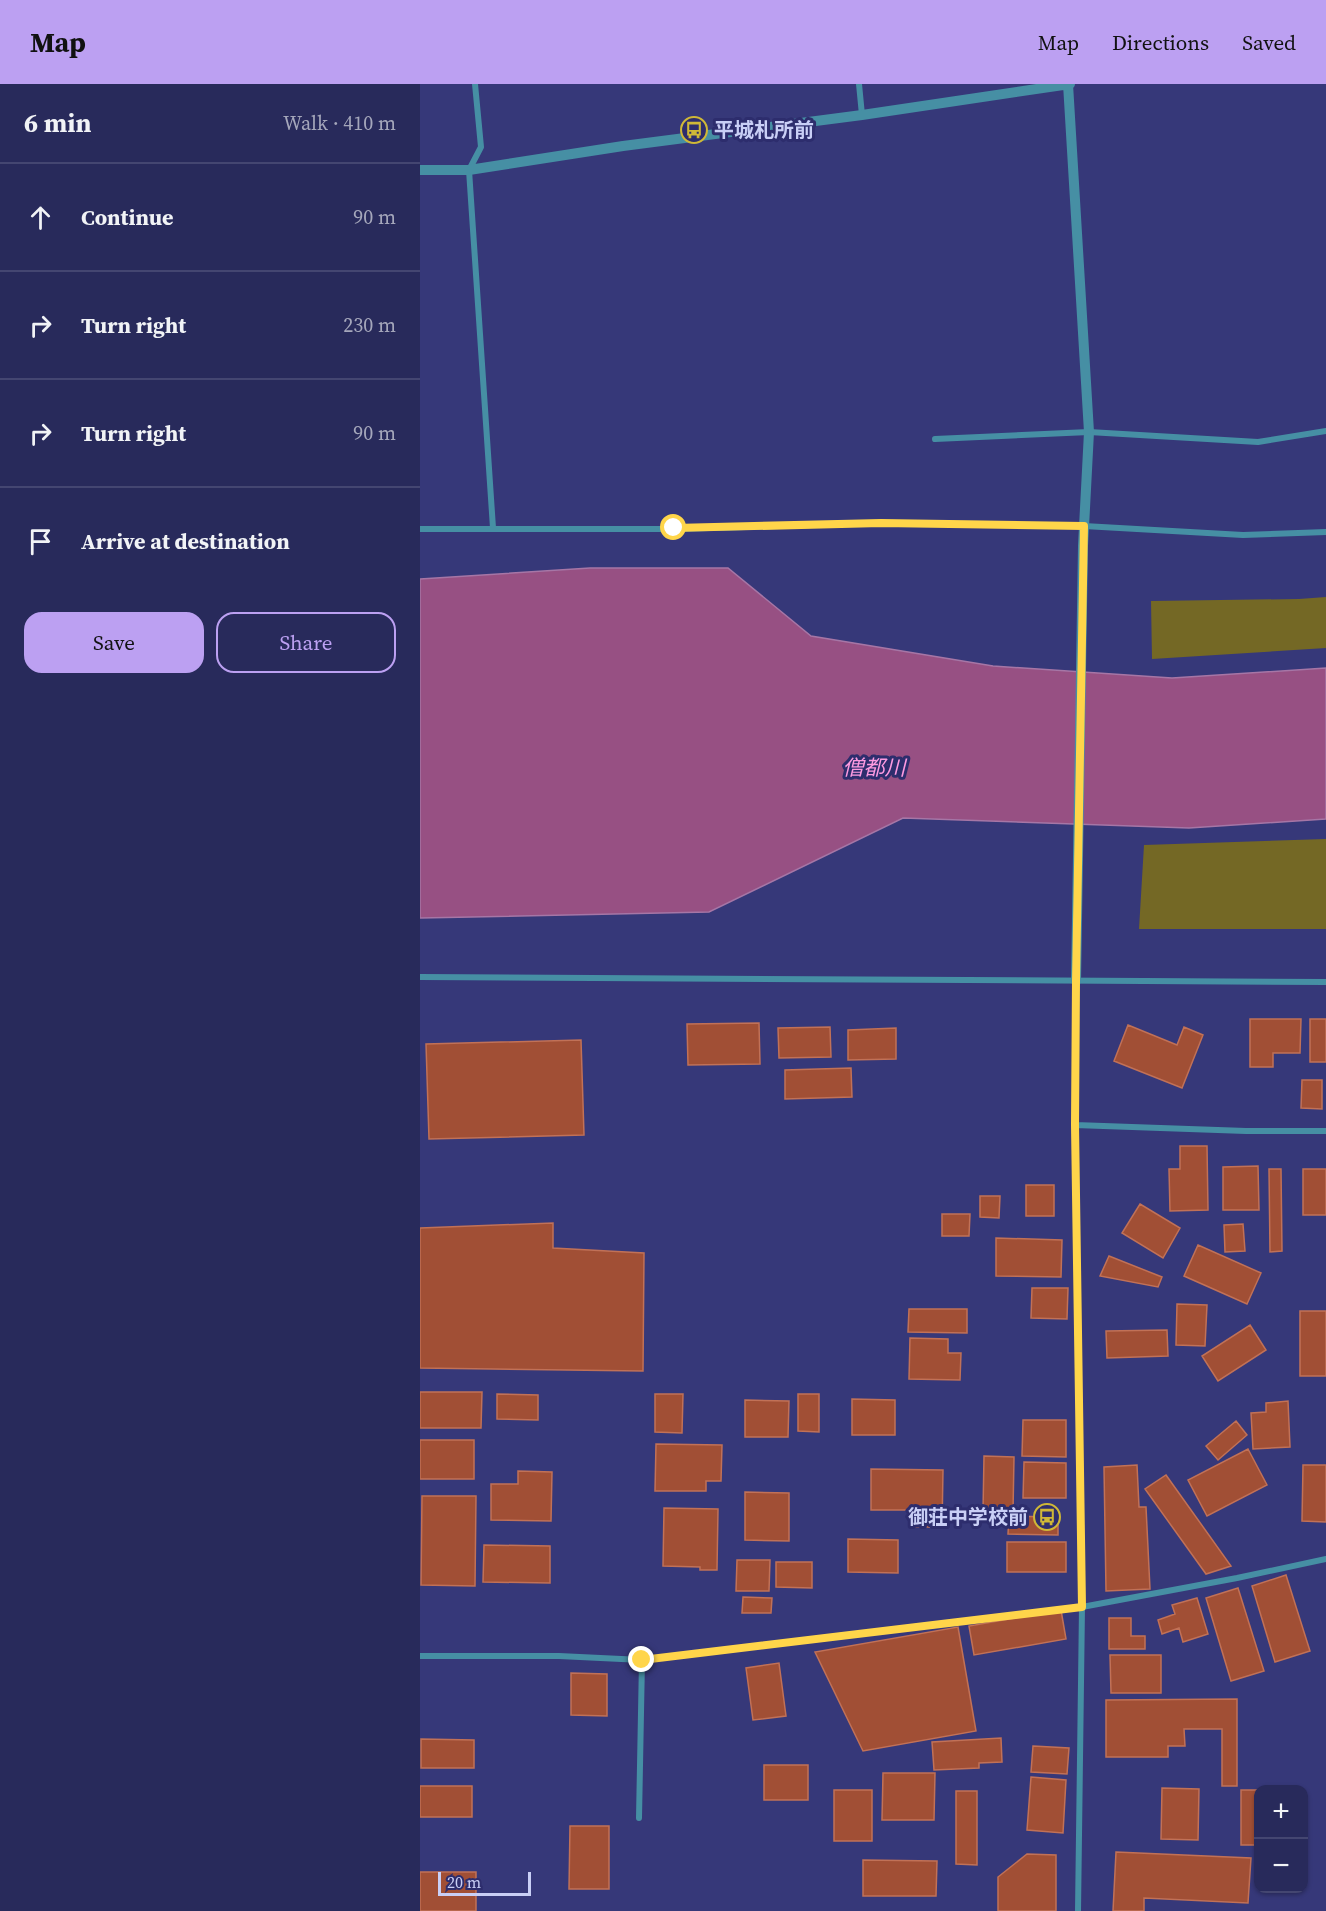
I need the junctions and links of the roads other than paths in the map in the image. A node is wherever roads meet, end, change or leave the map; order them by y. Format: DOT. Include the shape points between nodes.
graph roads {
  1 [pos="475,84"];
  2 [pos="859,84"];
  3 [pos="1069,84"];
  4 [pos="862,115"];
  5 [pos="420,170"];
  6 [pos="469,170"];
  7 [pos="1326,430"];
  8 [pos="1089,432"];
  9 [pos="935,439"];
  10 [pos="1084,526"];
  11 [pos="494,528"];
  12 [pos="420,529"];
  13 [pos="1326,532"];
  14 [pos="420,977"];
  15 [pos="1076,981"];
  16 [pos="1326,982"];
  17 [pos="1075,1125"];
  18 [pos="1326,1131"];
  19 [pos="1326,1559"];
  20 [pos="1082,1607"];
  21 [pos="420,1656"];
  22 [pos="642,1660"];
  23 [pos="639,1818"];
  24 [pos="1078,1911"];
  1 -- 6 [label="street" via="481,147"];
  2 -- 4 [label="street"];
  3 -- 4 [label="street"];
  3 -- 8 [label="street"];
  4 -- 6 [label="street"];
  5 -- 6 [label="street"];
  6 -- 11 [label="street"];
  7 -- 8 [label="street" via="1258,442"];
  8 -- 9 [label="street"];
  8 -- 10 [label="street"];
  10 -- 11 [label="street" via="881,523"];
  10 -- 13 [label="street" via="1243,536"];
  10 -- 15 [label="street"];
  11 -- 12 [label="street"];
  14 -- 15 [label="street"];
  15 -- 16 [label="street"];
  15 -- 17 [label="street"];
  17 -- 18 [label="street"];
  17 -- 20 [label="street"];
  19 -- 20 [label="street"];
  20 -- 22 [label="street"];
  20 -- 24 [label="street"];
  21 -- 22 [label="street"];
  22 -- 23 [label="street"];
}
